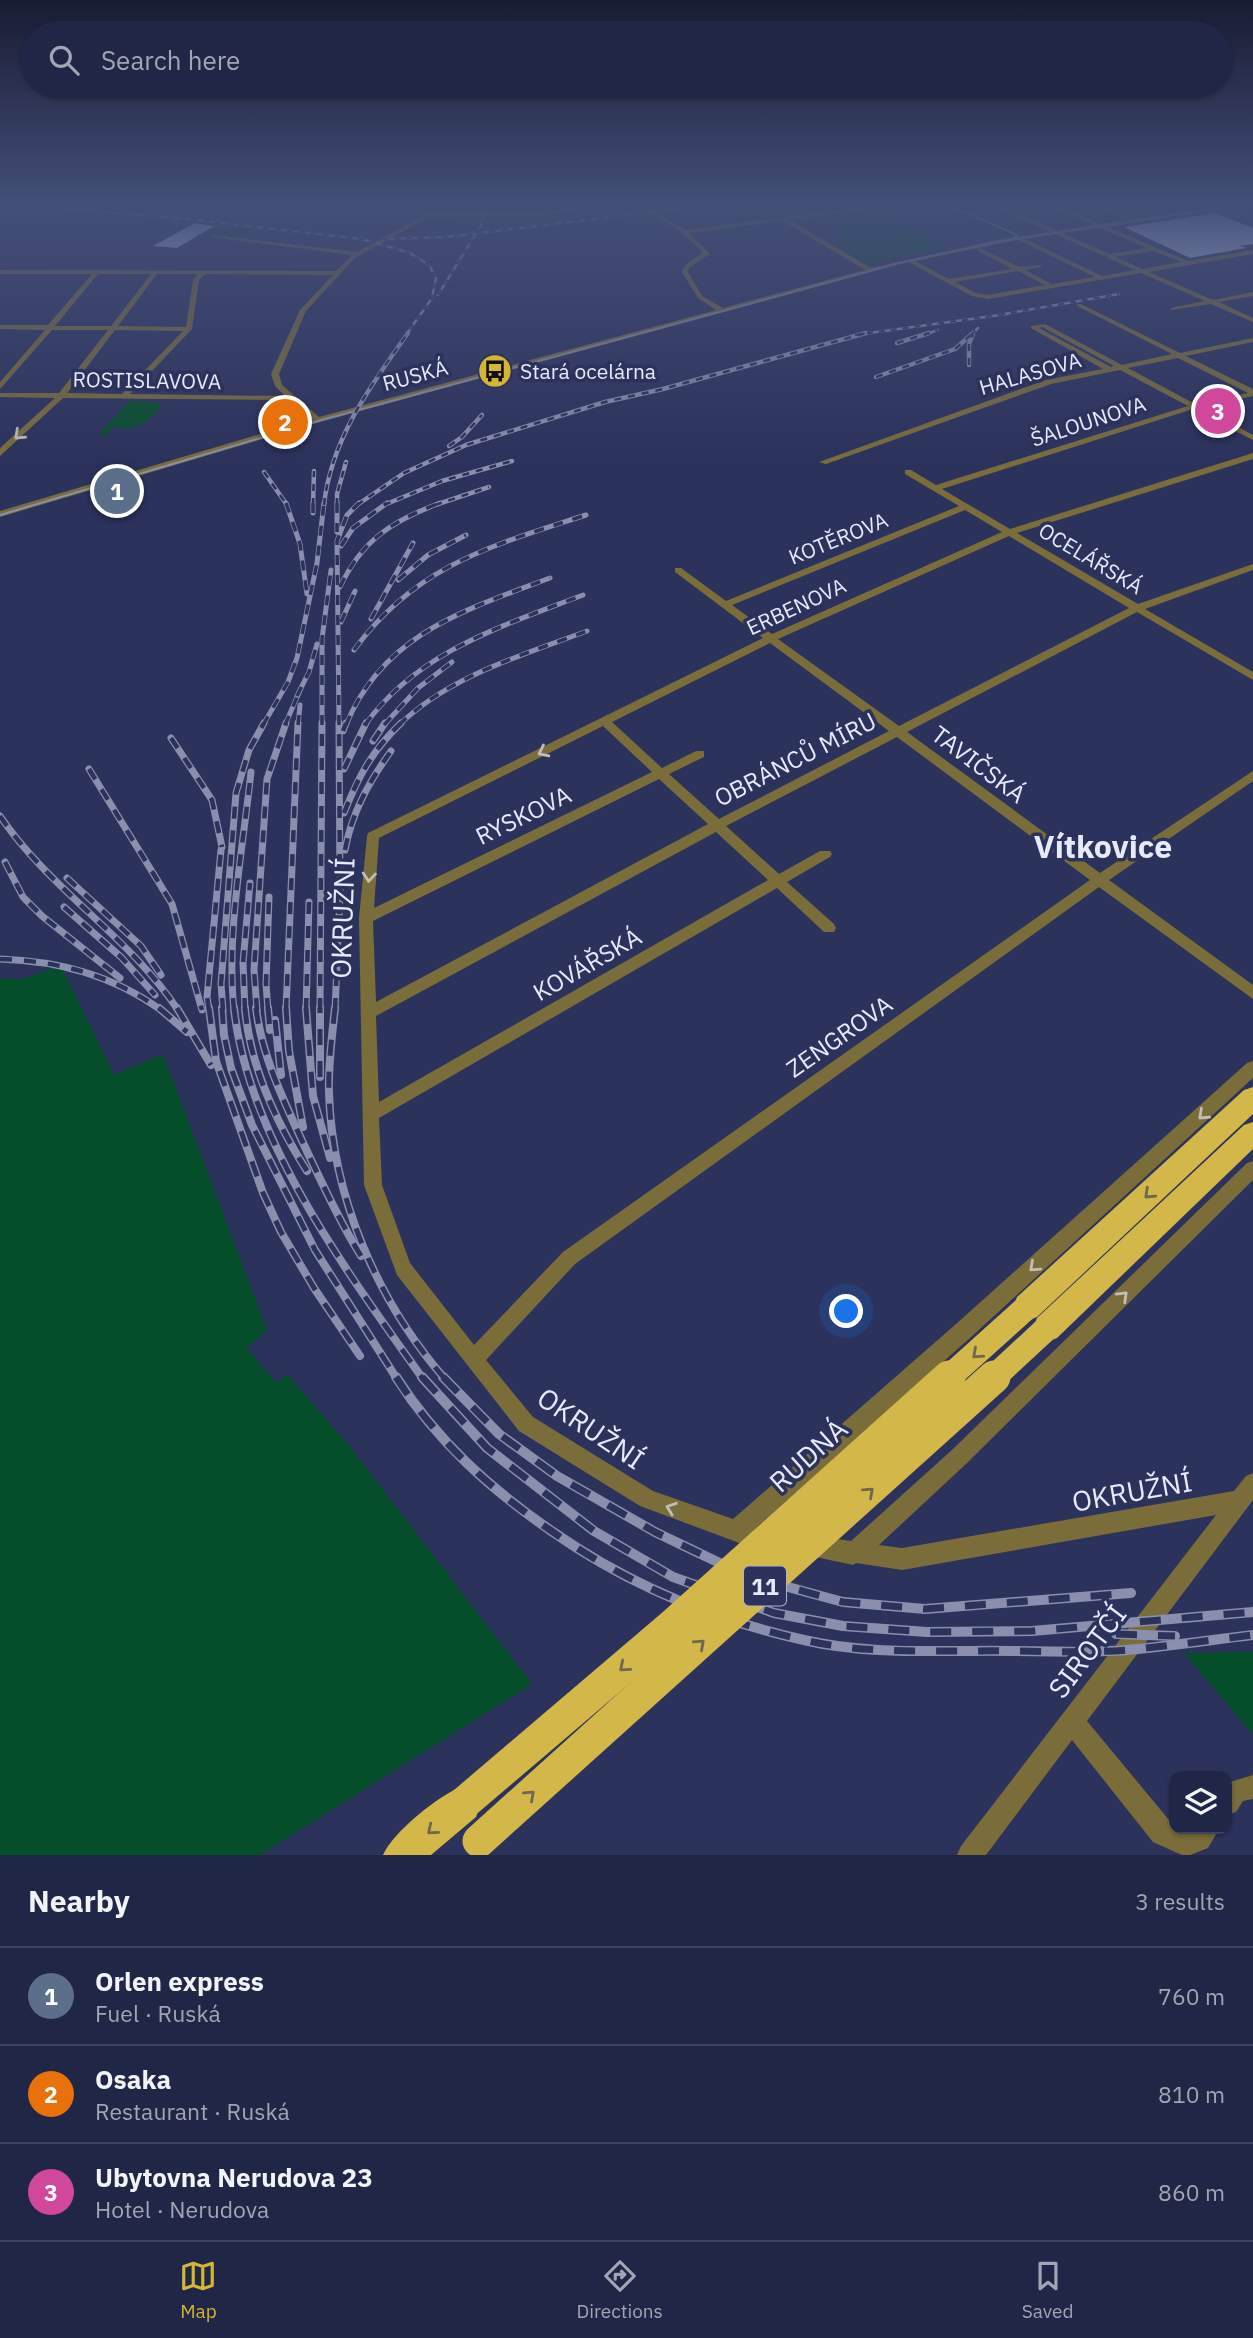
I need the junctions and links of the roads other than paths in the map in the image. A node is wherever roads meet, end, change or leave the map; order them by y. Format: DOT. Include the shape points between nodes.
graph roads {
  1 [pos="83,289"];
  2 [pos="143,289"];
  3 [pos="195,289"];
  4 [pos="322,289"];
  5 [pos="695,289"];
  6 [pos="800,289"];
  7 [pos="965,289"];
  8 [pos="1043,289"];
  9 [pos="1181,289"];
  10 [pos="1253,294"];
  11 [pos="1210,302"];
  12 [pos="1079,305"];
  13 [pos="1173,309"];
  14 [pos="721,310"];
  15 [pos="1253,320"];
  16 [pos="0,327"];
  17 [pos="51,327"];
  18 [pos="113,328"];
  19 [pos="188,329"];
  20 [pos="1253,340"];
  21 [pos="1180,355"];
  22 [pos="1114,368"];
  23 [pos="0,387"];
  24 [pos="1253,393"];
  25 [pos="0,395"];
  26 [pos="61,396"];
  27 [pos="123,397"];
  28 [pos="293,398"];
  29 [pos="1192,407"];
  30 [pos="317,420"];
  31 [pos="1253,438"];
  32 [pos="0,453"];
  33 [pos="1253,456"];
  34 [pos="823,462"];
  35 [pos="908,472"];
  36 [pos="935,488"];
  37 [pos="966,506"];
  38 [pos="0,514"];
  39 [pos="1009,532"];
  40 [pos="1253,567"];
  41 [pos="678,570"];
  42 [pos="724,605"];
  43 [pos="1137,608"];
  44 [pos="769,639"];
  45 [pos="1253,677"];
  46 [pos="605,722"];
  47 [pos="898,732"];
  48 [pos="700,754"];
  49 [pos="660,773"];
  50 [pos="1253,775"];
  51 [pos="718,825"];
  52 [pos="373,836"];
  53 [pos="825,854"];
  54 [pos="779,880"];
  55 [pos="1098,881"];
  56 [pos="366,918"];
  57 [pos="830,928"];
  58 [pos="1253,993"];
  59 [pos="369,1013"];
  60 [pos="1253,1068"];
  61 [pos="1253,1098"];
  62 [pos="372,1114"];
  63 [pos="1253,1133"];
  64 [pos="1253,1169"];
  65 [pos="1039,1317"];
  66 [pos="472,1360"];
  67 [pos="1246,1492"];
  68 [pos="736,1531"];
  69 [pos="853,1554"];
  70 [pos="1072,1721"];
  71 [pos="1253,1787"];
  72 [pos="1232,1796"];
  73 [pos="1203,1834"];
  74 [pos="471,1848"];
  75 [pos="1178,1848"];
  76 [pos="402,1855"];
  77 [pos="970,1855"];
  1 -- 17 [label="street"];
  2 -- 18 [label="street"];
  3 -- 19 [label="street"];
  4 -- 28 [label="street" via="301,312 276,371 279,386"];
  5 -- 14 [label="street"];
  6 -- 14 [label="street, RUSKÁ"];
  7 -- 8 [label="street" via="985,298"];
  9 -- 11 [label="street"];
  10 -- 11 [label="street"];
  11 -- 13 [label="street"];
  11 -- 15 [label="street"];
  12 -- 21 [label="street"];
  14 -- 30 [label="street, RUSKÁ"];
  16 -- 17 [label="street"];
  17 -- 18 [label="street"];
  17 -- 23 [label="street"];
  18 -- 19 [label="street"];
  18 -- 26 [label="street"];
  19 -- 27 [label="street"];
  20 -- 21 [label="street, HALASOVA"];
  21 -- 22 [label="street, HALASOVA"];
  21 -- 24 [label="street"];
  22 -- 22 [label="street" via="1033,327 1043,325"];
  22 -- 29 [label="street"];
  22 -- 34 [label="street, HALASOVA" via="1049,382"];
  24 -- 29 [label="street, ŠALOUNOVA"];
  25 -- 26 [label="street, ROSTISLAVOVA"];
  26 -- 27 [label="street, ROSTISLAVOVA"];
  26 -- 32 [label="street, one-way"];
  27 -- 28 [label="street, ROSTISLAVOVA"];
  28 -- 30 [label="street"];
  29 -- 31 [label="street"];
  29 -- 36 [label="street, ŠALOUNOVA"];
  30 -- 38 [label="street, RUSKÁ"];
  33 -- 39 [label="street, ERBENOVA"];
  35 -- 36 [label="street, OCELÁŘSKÁ"];
  36 -- 37 [label="street, OCELÁŘSKÁ"];
  37 -- 39 [label="street, OCELÁŘSKÁ"];
  37 -- 42 [label="street, KOTĚROVA"];
  39 -- 43 [label="street, OCELÁŘSKÁ"];
  39 -- 44 [label="street, ERBENOVA"];
  40 -- 43 [label="street, OBRÁNCŮ MÍRU"];
  41 -- 42 [label="street, TAVIČSKÁ"];
  42 -- 44 [label="street, TAVIČSKÁ"];
  43 -- 45 [label="street, OCELÁŘSKÁ"];
  43 -- 47 [label="street, OBRÁNCŮ MÍRU"];
  44 -- 46 [label="street, ERBENOVA"];
  44 -- 47 [label="street, TAVIČSKÁ"];
  46 -- 49 [label="street"];
  46 -- 52 [label="street, ERBENOVA, one-way"];
  47 -- 51 [label="street, OBRÁNCŮ MÍRU"];
  47 -- 55 [label="street, TAVIČSKÁ"];
  48 -- 49 [label="street, RYSKOVA"];
  49 -- 51 [label="street"];
  49 -- 56 [label="street, RYSKOVA"];
  50 -- 55 [label="street, ZENGROVA"];
  51 -- 54 [label="street"];
  51 -- 59 [label="street, OBRÁNCŮ MÍRU"];
  52 -- 56 [label="street, OKRUŽNÍ, one-way"];
  53 -- 54 [label="street, KOVÁŘSKÁ"];
  54 -- 57 [label="street"];
  54 -- 62 [label="street, KOVÁŘSKÁ"];
  55 -- 58 [label="street, TAVIČSKÁ"];
  55 -- 66 [label="street, ZENGROVA" via="569,1258"];
  56 -- 59 [label="street, OKRUŽNÍ"];
  59 -- 62 [label="street, OKRUŽNÍ"];
  60 -- 65 [label="street, one-way"];
  61 -- 65 [label="highway, RUDNÁ / 11, one-way"];
  62 -- 66 [label="street, OKRUŽNÍ" via="373,1185 403,1269"];
  63 -- 65 [label="highway, RUDNÁ / 11"];
  65 -- 64 [label="street, one-way"];
  65 -- 68 [label="street" via="785,1491"];
  65 -- 69 [label="street" via="960,1457"];
  74 -- 65 [label="highway, RUDNÁ / 11, one-way, bridge" via="866,1495"];
  65 -- 76 [label="highway, RUDNÁ / 11, one-way, bridge"];
  68 -- 66 [label="street, OKRUŽNÍ, one-way" via="648,1499 526,1423"];
  67 -- 69 [label="street, OKRUŽNÍ" via="902,1559"];
  67 -- 70 [label="street, SIROTČÍ"];
  68 -- 69 [label="street, OKRUŽNÍ"];
  70 -- 75 [label="street"];
  70 -- 77 [label="street, SIROTČÍ"];
  71 -- 72 [label="street"];
  73 -- 75 [label="street"];
}
